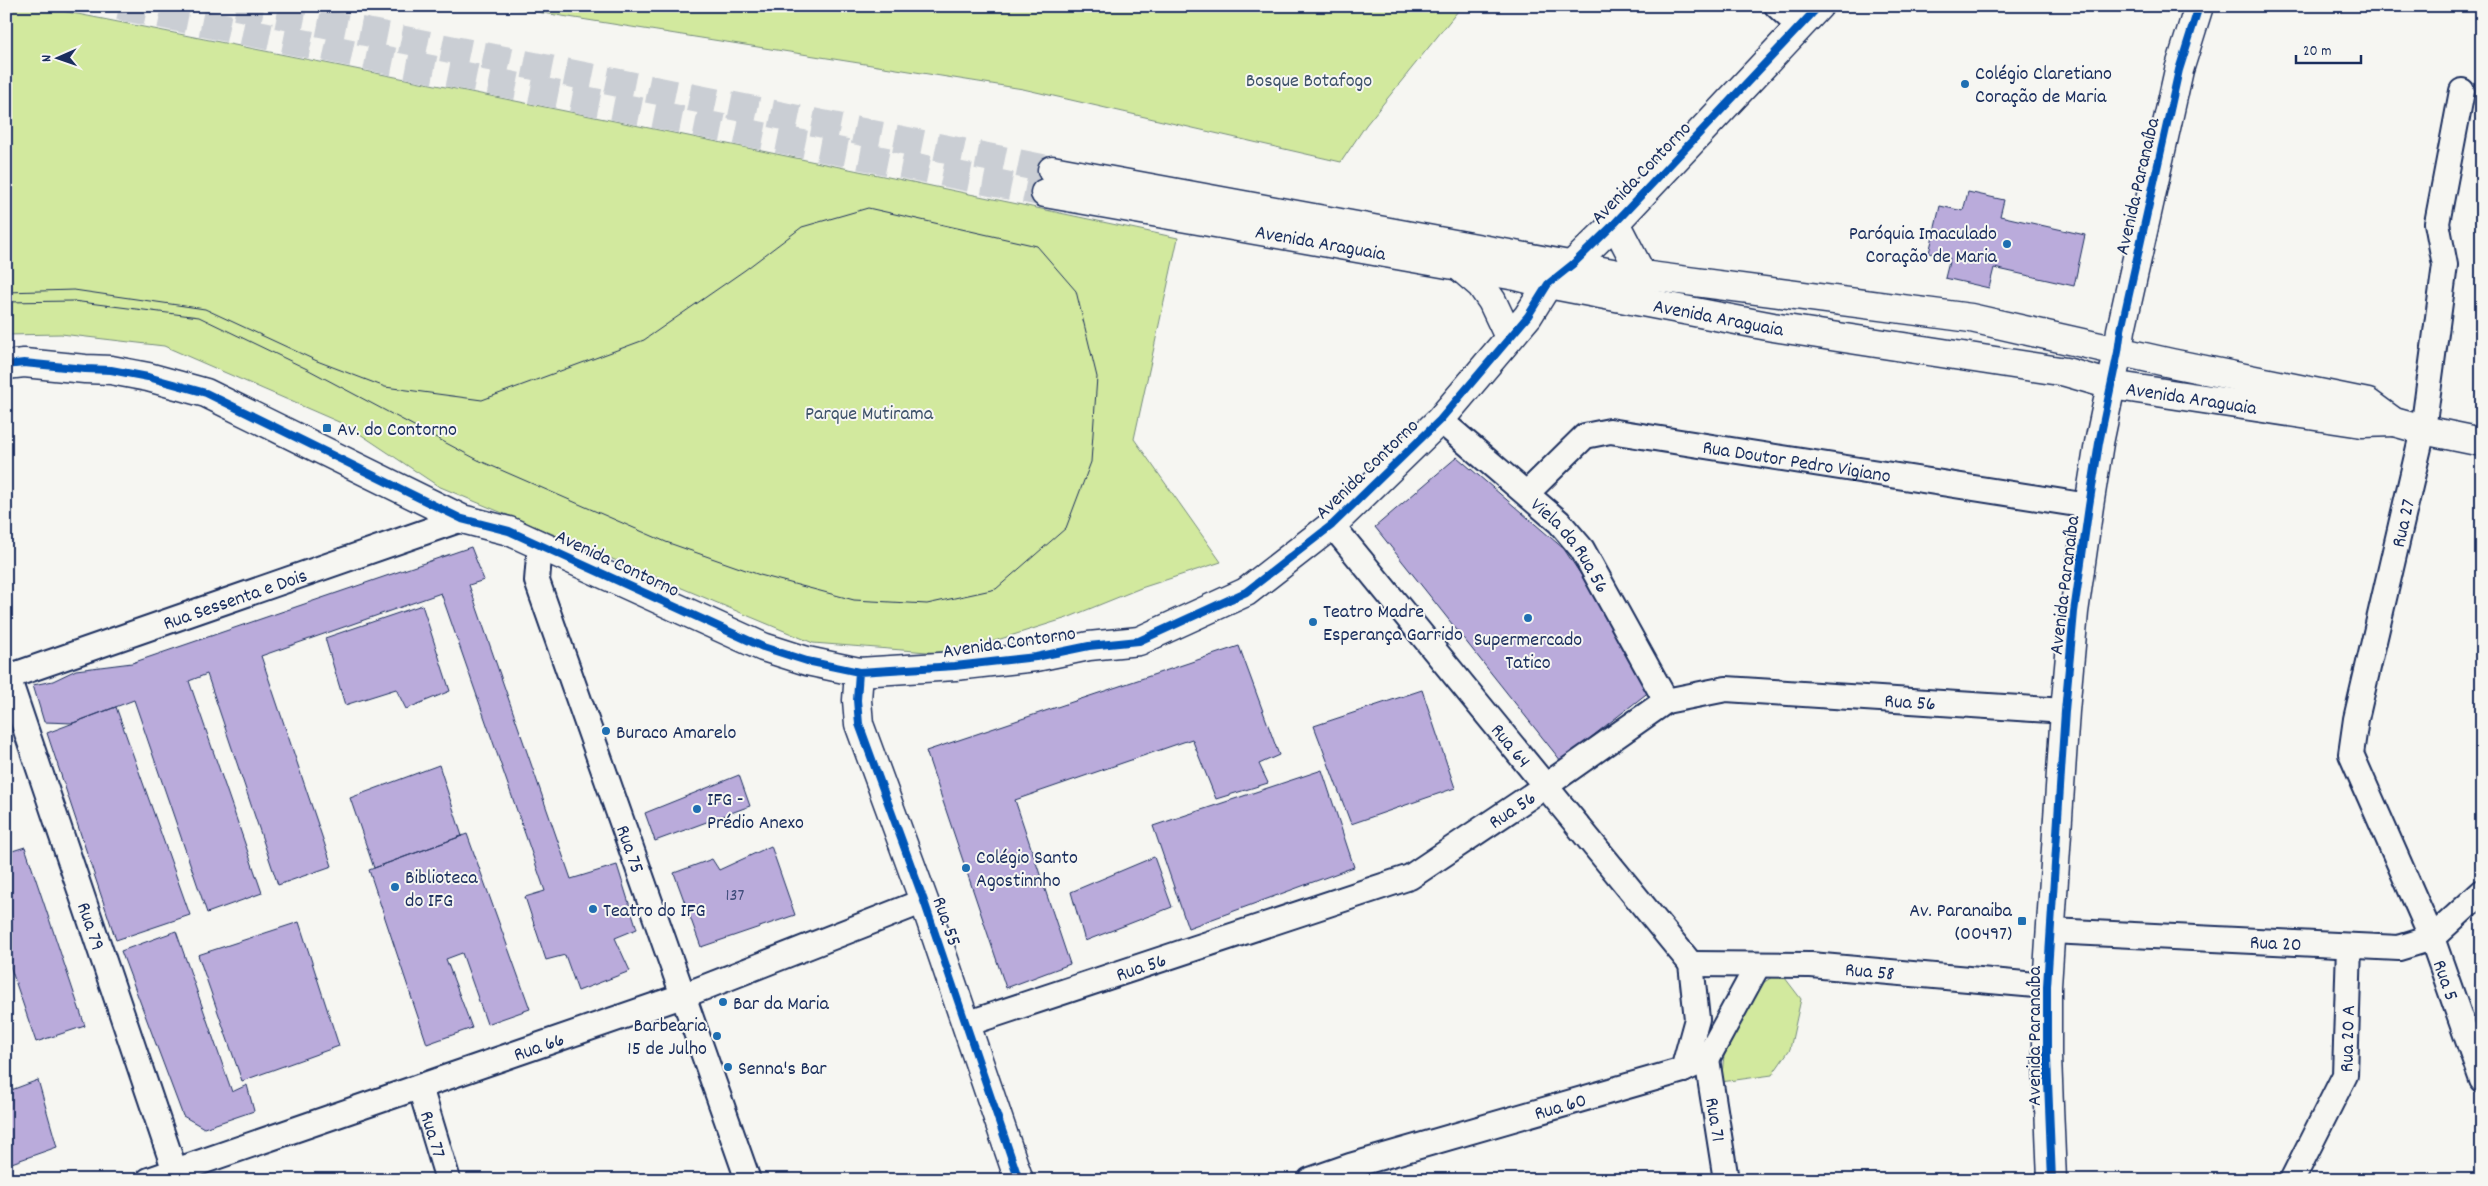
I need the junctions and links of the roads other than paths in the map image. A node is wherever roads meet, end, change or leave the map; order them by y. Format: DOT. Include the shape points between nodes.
graph roads {
  1 [pos="1778,6"];
  2 [pos="1819,6"];
  3 [pos="2199,6"];
  4 [pos="1800,27"];
  5 [pos="2462,91"];
  6 [pos="1614,223"];
  7 [pos="1573,264"];
  8 [pos="1460,267"];
  9 [pos="1642,275"];
  10 [pos="1548,284"];
  11 [pos="1509,337"];
  12 [pos="2118,352"];
  13 [pos="6,366"];
  14 [pos="2111,385"];
  15 [pos="1440,420"];
  16 [pos="2394,422"];
  17 [pos="2423,430"];
  18 [pos="2482,442"];
  19 [pos="1527,493"];
  20 [pos="2089,506"];
  21 [pos="462,519"];
  22 [pos="1332,525"];
  23 [pos="540,544"];
  24 [pos="859,672"];
  25 [pos="7,674"];
  26 [pos="1666,701"];
  27 [pos="2065,711"];
  28 [pos="1544,787"];
  29 [pos="2482,892"];
  30 [pos="924,901"];
  31 [pos="2051,931"];
  32 [pos="2432,938"];
  33 [pos="2349,946"];
  34 [pos="1692,964"];
  35 [pos="1758,965"];
  36 [pos="2047,986"];
  37 [pos="685,995"];
  38 [pos="966,1024"];
  39 [pos="1706,1058"];
  40 [pos="1683,1070"];
  41 [pos="2482,1080"];
  42 [pos="420,1087"];
  43 [pos="1352,1173"];
  44 [pos="176,1175"];
  45 [pos="149,1180"];
  46 [pos="448,1180"];
  47 [pos="748,1180"];
  48 [pos="1019,1180"];
  49 [pos="1310,1180"];
  50 [pos="1726,1180"];
  51 [pos="2052,1180"];
  52 [pos="2292,1180"];
  1 -- 4 [label="street"];
  2 -- 4 [label="main road, Avenida Contorno"];
  3 -- 12 [label="main road, Avenida Paranaíba" via="2177,78 2120,330"];
  4 -- 6 [label="main road, Avenida Contorno"];
  5 -- 17 [label="street, Rua 27" via="2437,223 2445,265"];
  6 -- 7 [label="main road, Avenida Contorno"];
  6 -- 9 [label="main road"];
  7 -- 8 [label="main road, Avenida Araguaia" via="1048,182"];
  7 -- 9 [label="main road, Avenida Araguaia" via="1618,274"];
  7 -- 10 [label="main road, Avenida Contorno"];
  8 -- 10 [label="main road, Avenida Araguaia"];
  8 -- 11 [label="main road" via="1481,285"];
  9 -- 12 [label="main road, Avenida Araguaia" via="1971,318"];
  10 -- 11 [label="main road, Avenida Contorno" via="1528,316"];
  10 -- 14 [label="main road, Avenida Araguaia" via="1774,327 2066,372"];
  11 -- 15 [label="main road, Avenida Contorno"];
  12 -- 14 [label="main road, Avenida Paranaíba"];
  12 -- 16 [label="main road, Avenida Araguaia" via="2368,403"];
  13 -- 21 [label="main road, Avenida Contorno" via="24,363 111,370 148,376 206,393"];
  14 -- 16 [label="main road, Avenida Araguaia" via="2362,424"];
  14 -- 20 [label="main road, Avenida Paranaíba"];
  15 -- 19 [label="street, Viela da Rua 56"];
  15 -- 22 [label="main road, Avenida Contorno"];
  16 -- 17 [label="main road, Avenida Araguaia"];
  17 -- 18 [label="main road, Avenida Araguaia"];
  17 -- 32 [label="street, Rua 27" via="2356,718 2351,754"];
  19 -- 20 [label="street, Rua Doutor Pedro Vigiano" via="1585,436 1610,431"];
  19 -- 26 [label="street, Viela da Rua 56" via="1559,522 1582,550"];
  20 -- 27 [label="main road, Avenida Paranaíba" via="2074,612"];
  21 -- 23 [label="main road, Avenida Contorno" via="509,531"];
  21 -- 25 [label="street, Rua Sessenta e Dois"];
  22 -- 24 [label="main road, Avenida Contorno" via="1246,592 1139,641 973,664"];
  22 -- 28 [label="street, Rua 64"];
  23 -- 24 [label="main road, Avenida Contorno" via="762,647"];
  23 -- 37 [label="street, Rua 75" via="537,581"];
  24 -- 30 [label="main road, Rua 55" via="857,700 860,724"];
  25 -- 44 [label="street, Rua 79"];
  26 -- 27 [label="street, Rua 56" via="1726,689"];
  26 -- 28 [label="street, Rua 56"];
  27 -- 31 [label="main road, Avenida Paranaíba"];
  28 -- 34 [label="street, Rua 64"];
  28 -- 38 [label="street, Rua 56" via="1410,876"];
  29 -- 32 [label="street, Rua 20"];
  30 -- 37 [label="street, Rua 66"];
  30 -- 38 [label="main road, Rua 55"];
  31 -- 33 [label="street, Rua 20"];
  31 -- 36 [label="main road, Avenida Paranaíba"];
  32 -- 33 [label="street, Rua 20" via="2399,948"];
  32 -- 41 [label="street, Rua 5"];
  33 -- 52 [label="street, Rua 20 A" via="2345,1075"];
  34 -- 35 [label="street, Rua 58"];
  34 -- 40 [label="street" via="1697,1019"];
  35 -- 36 [label="street, Rua 58" via="1811,965"];
  35 -- 39 [label="street"];
  36 -- 51 [label="main road, Avenida Paranaíba"];
  37 -- 42 [label="street, Rua 66"];
  37 -- 47 [label="street, Rua 75"];
  38 -- 48 [label="main road, Rua 55"];
  39 -- 40 [label="street, Rua 60"];
  39 -- 50 [label="street, Rua 71"];
  40 -- 43 [label="street, Rua 60"];
  42 -- 44 [label="street, Rua 66"];
  42 -- 46 [label="street, Rua 77"];
  43 -- 49 [label="street, Rua 60"];
  44 -- 45 [label="street, Rua 66"];
}
